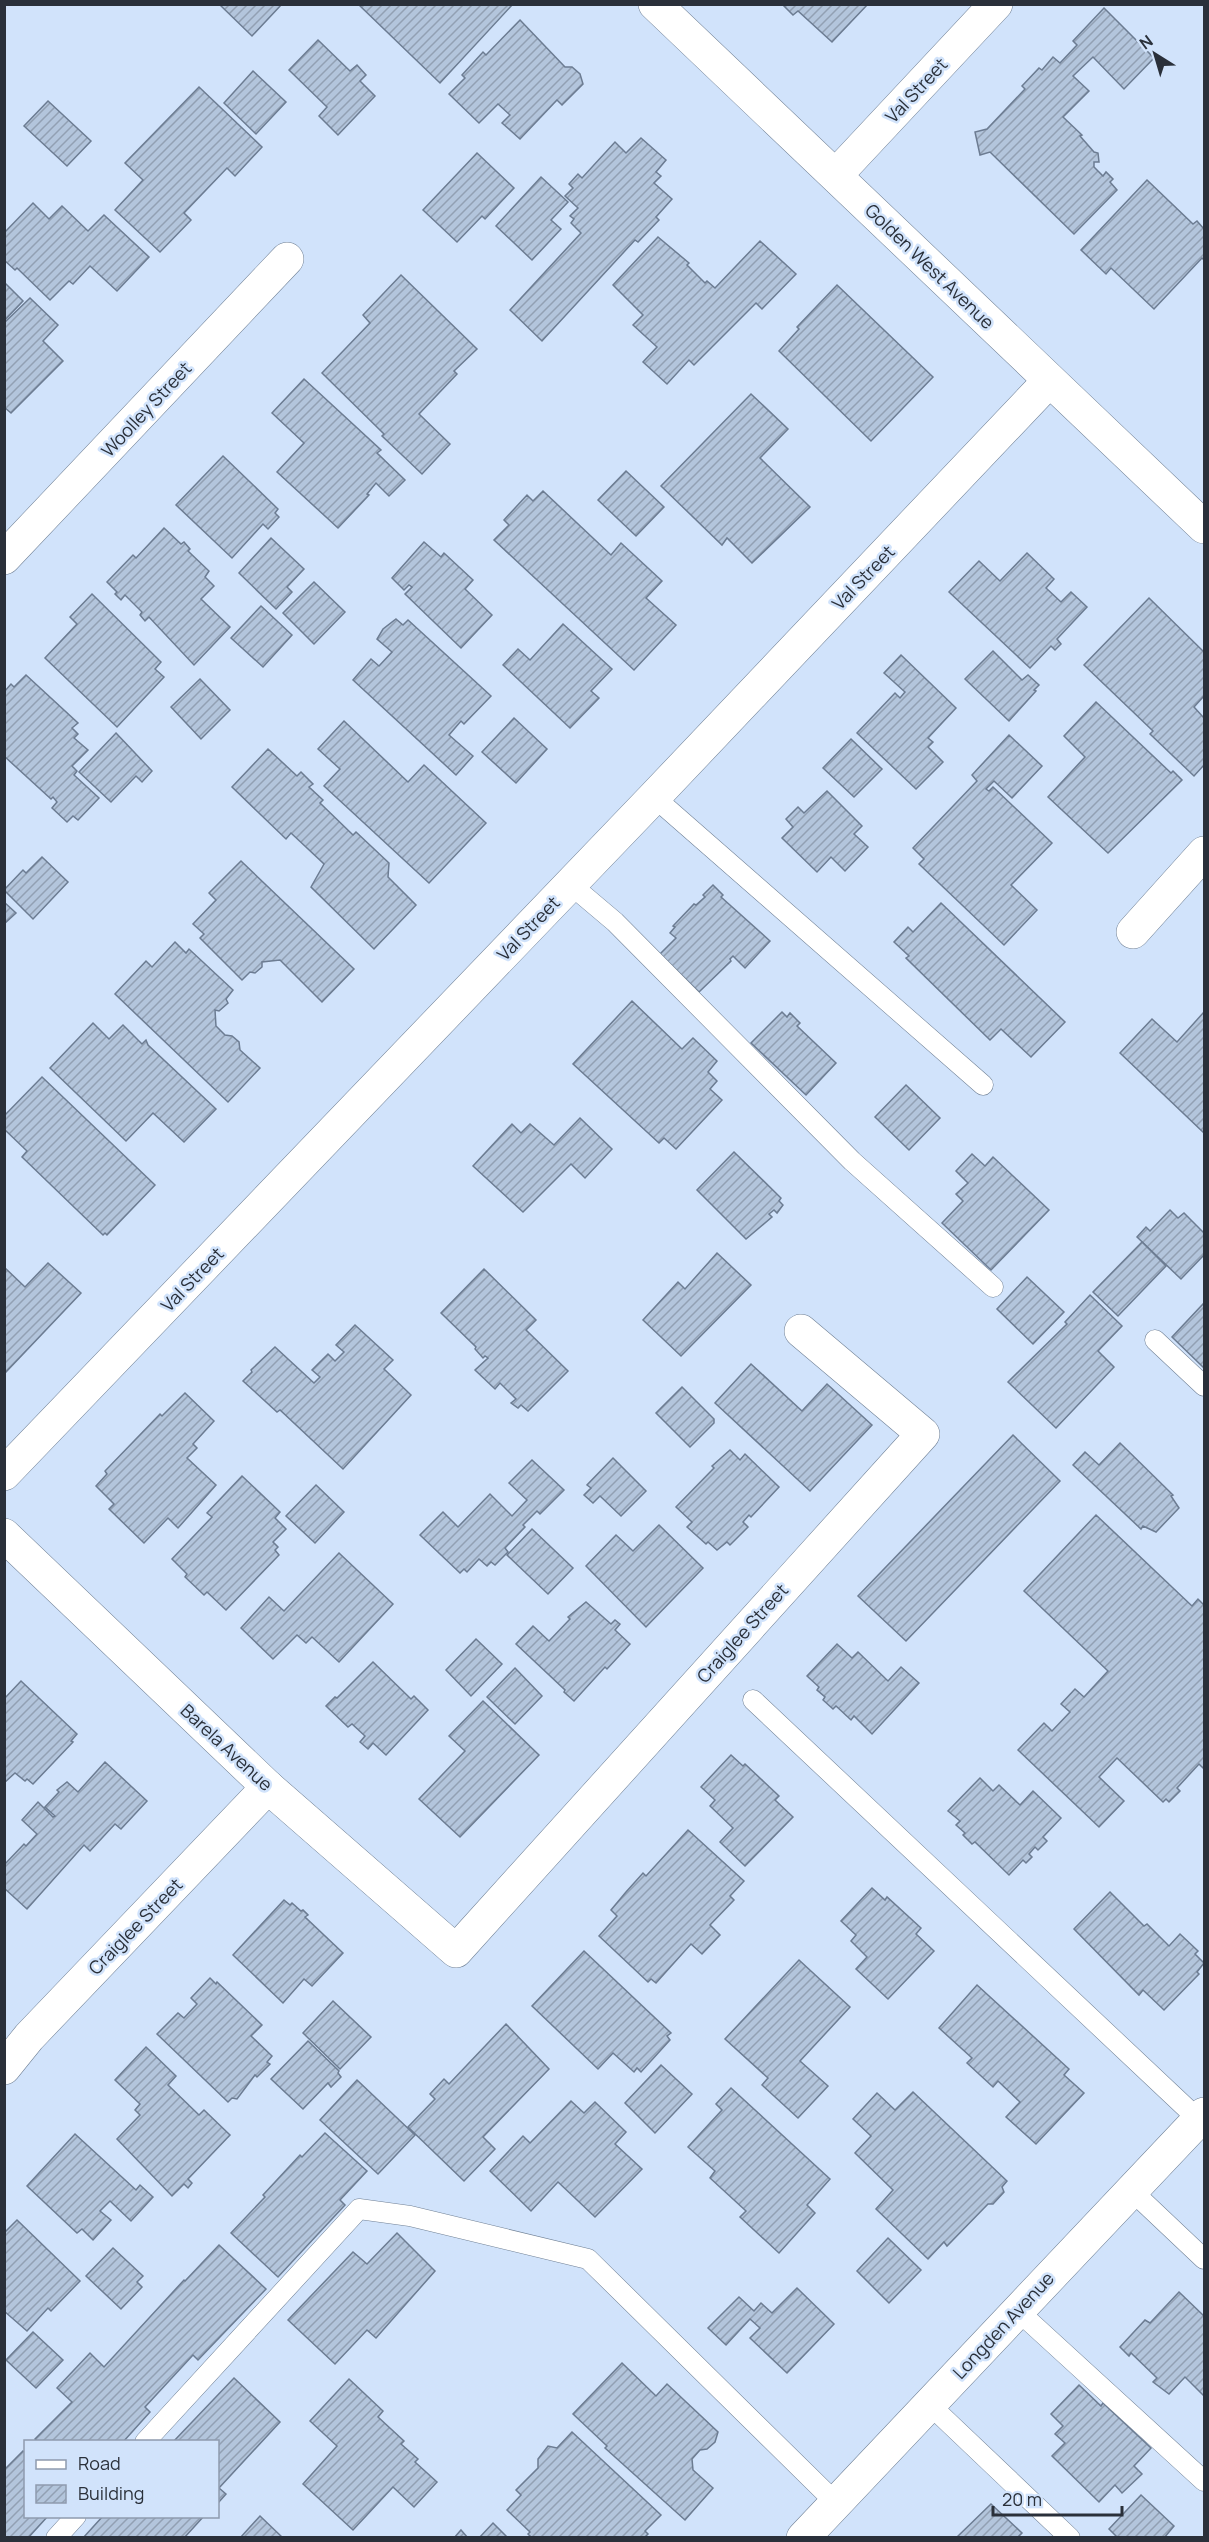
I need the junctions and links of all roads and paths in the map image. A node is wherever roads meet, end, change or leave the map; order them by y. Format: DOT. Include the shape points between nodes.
graph roads {
  1 [pos="656,4"];
  2 [pos="996,4"];
  3 [pos="836,175"];
  4 [pos="287,259"];
  5 [pos="1049,381"];
  6 [pos="1204,527"];
  7 [pos="4,558"];
  8 [pos="654,797"];
  9 [pos="1204,853"];
  10 [pos="570,884"];
  11 [pos="1132,932"];
  12 [pos="983,1085"];
  13 [pos="993,1287"];
  14 [pos="801,1331"];
  15 [pos="1155,1340"];
  16 [pos="1204,1386"];
  17 [pos="4,1474"];
  18 [pos="4,1535"];
  19 [pos="753,1700"];
  20 [pos="268,1787"];
  21 [pos="456,1951"];
  22 [pos="4,2068"];
  23 [pos="1202,2117"];
  24 [pos="1131,2190"];
  25 [pos="1204,2259"];
  26 [pos="1017,2310"];
  27 [pos="929,2404"];
  28 [pos="147,2440"];
  29 [pos="1204,2481"];
  30 [pos="836,2503"];
  31 [pos="75,2518"];
  32 [pos="56,2538"];
  33 [pos="803,2538"];
  34 [pos="1070,2538"];
  1 -- 3 [label="street, Golden West Avenue"];
  2 -- 3 [label="street, Val Street"];
  3 -- 5 [label="street, Golden West Avenue"];
  4 -- 7 [label="street, Woolley Street"];
  5 -- 6 [label="street, Golden West Avenue"];
  5 -- 8 [label="street, Val Street"];
  8 -- 10 [label="street, Val Street"];
  8 -- 12 [label="lane"];
  9 -- 11 [label="street"];
  10 -- 13 [label="lane" via="615,922 852,1161"];
  10 -- 17 [label="street, Val Street"];
  14 -- 21 [label="street, Craiglee Street" via="922,1434"];
  15 -- 16 [label="lane"];
  18 -- 20 [label="street, Barela Avenue"];
  19 -- 23 [label="lane"];
  20 -- 21 [label="street, Barela Avenue"];
  20 -- 22 [label="street, Craiglee Street" via="29,2037"];
  23 -- 24 [label="street, Longden Avenue"];
  24 -- 25 [label="lane"];
  24 -- 26 [label="street, Longden Avenue"];
  26 -- 27 [label="street, Longden Avenue"];
  26 -- 29 [label="lane"];
  27 -- 30 [label="street, Longden Avenue"];
  27 -- 34 [label="lane"];
  28 -- 30 [label="lane" via="359,2209 410,2216 588,2259"];
  30 -- 33 [label="street, Longden Avenue"];
  31 -- 32 [label="lane"];
}
